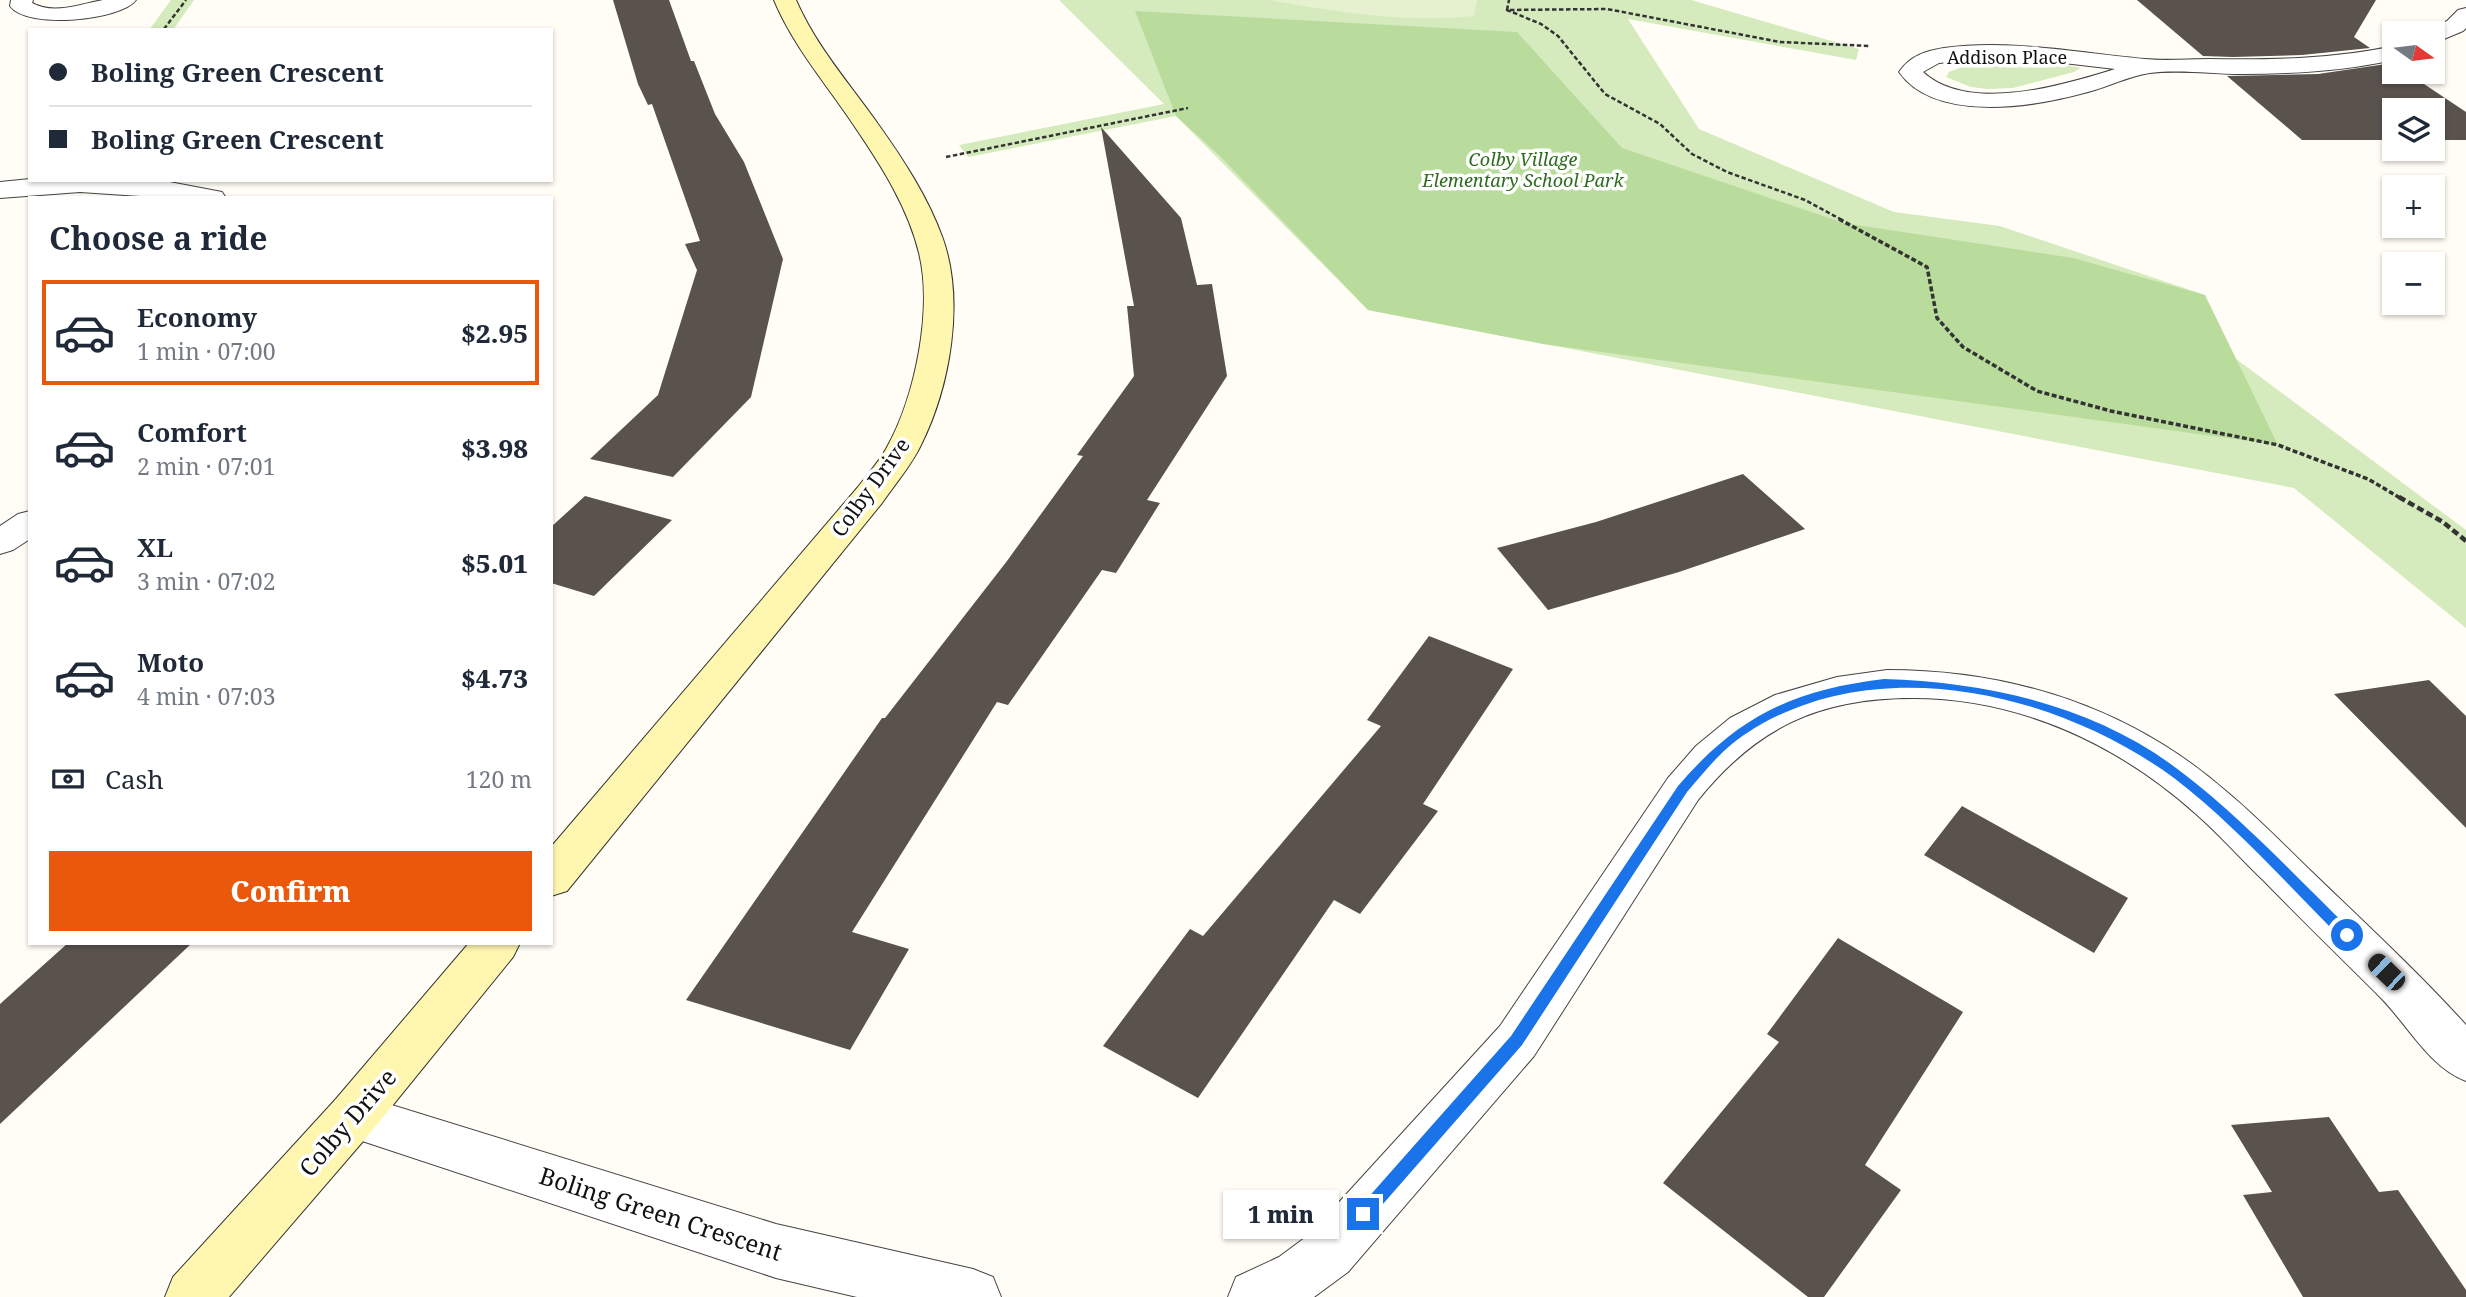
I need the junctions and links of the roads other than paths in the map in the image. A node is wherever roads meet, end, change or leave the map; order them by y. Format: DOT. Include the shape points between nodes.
graph roads {
  1 [pos="22,0"];
  2 [pos="125,0"];
  3 [pos="785,0"];
  4 [pos="2466,15"];
  5 [pos="2445,31"];
  6 [pos="2382,55"];
  7 [pos="2148,66"];
  8 [pos="0,190"];
  9 [pos="202,196"];
  10 [pos="28,523"];
  11 [pos="0,542"];
  12 [pos="553,876"];
  13 [pos="495,945"];
  14 [pos="2466,1059"];
  15 [pos="353,1116"];
  16 [pos="193,1297"];
  17 [pos="973,1297"];
  18 [pos="1256,1297"];
  1 -- 2 [label="street" via="21,6 30,11 56,14"];
  3 -- 12 [label="street, Colby Drive" via="894,167 934,254 938,290 926,391 905,444 870,495"];
  4 -- 5 [label="street"];
  6 -- 7 [label="street, Addison Place" via="2307,64"];
  7 -- 7 [label="street, Addison Place" via="1990,54 1932,58 1911,72 1940,92 2003,101 2088,85"];
  8 -- 9 [label="street" via="103,184"];
  10 -- 11 [label="street"];
  13 -- 15 [label="street, Colby Drive"];
  14 -- 18 [label="street" via="2405,991 2212,803 2153,758 2089,724 1982,690 1911,683 1846,688 1789,705 1743,730 1710,757 1683,789 1517,1041 1329,1253 1298,1276"];
  15 -- 16 [label="street, Colby Drive"];
  15 -- 17 [label="street, Boling Green Crescent" via="776,1251"];
}
